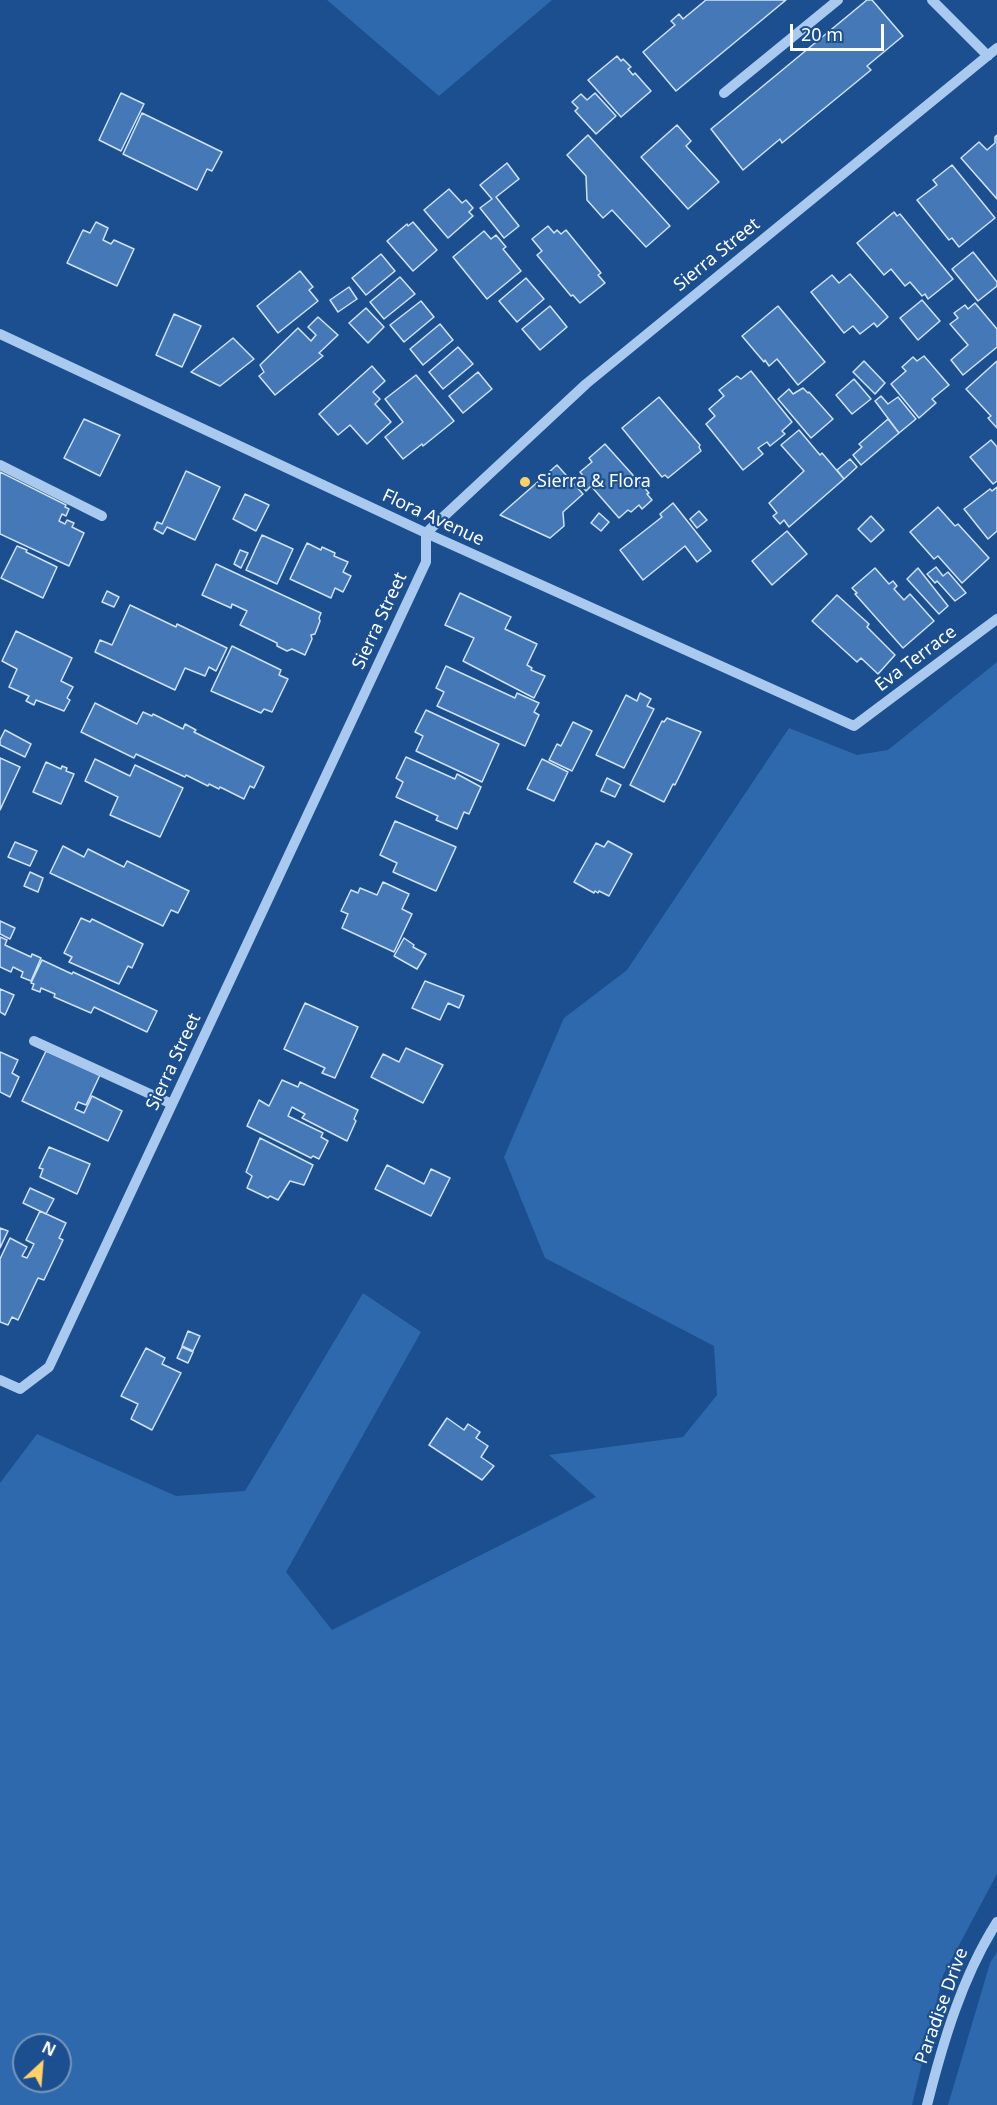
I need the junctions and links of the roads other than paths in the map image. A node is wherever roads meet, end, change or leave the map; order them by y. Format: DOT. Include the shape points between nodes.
graph roads {
  1 [pos="837,0"];
  2 [pos="932,0"];
  3 [pos="997,48"];
  4 [pos="988,56"];
  5 [pos="724,93"];
  6 [pos="0,334"];
  7 [pos="0,465"];
  8 [pos="102,516"];
  9 [pos="426,533"];
  10 [pos="997,619"];
  11 [pos="854,726"];
  12 [pos="34,1041"];
  13 [pos="172,1104"];
  14 [pos="0,1380"];
  15 [pos="997,1922"];
  16 [pos="927,2105"];
  1 -- 5 [label="street"];
  2 -- 4 [label="street"];
  3 -- 4 [label="street, Sierra Street"];
  4 -- 9 [label="street, Sierra Street" via="586,384"];
  6 -- 9 [label="street, Flora Avenue"];
  7 -- 8 [label="street"];
  9 -- 11 [label="street, Flora Avenue"];
  9 -- 13 [label="street, Sierra Street" via="426,562"];
  10 -- 11 [label="street, Eva Terrace"];
  12 -- 13 [label="street"];
  13 -- 14 [label="street, Sierra Street" via="49,1367 20,1389"];
  15 -- 16 [label="street, Paradise Drive" via="963,1989"];
}
